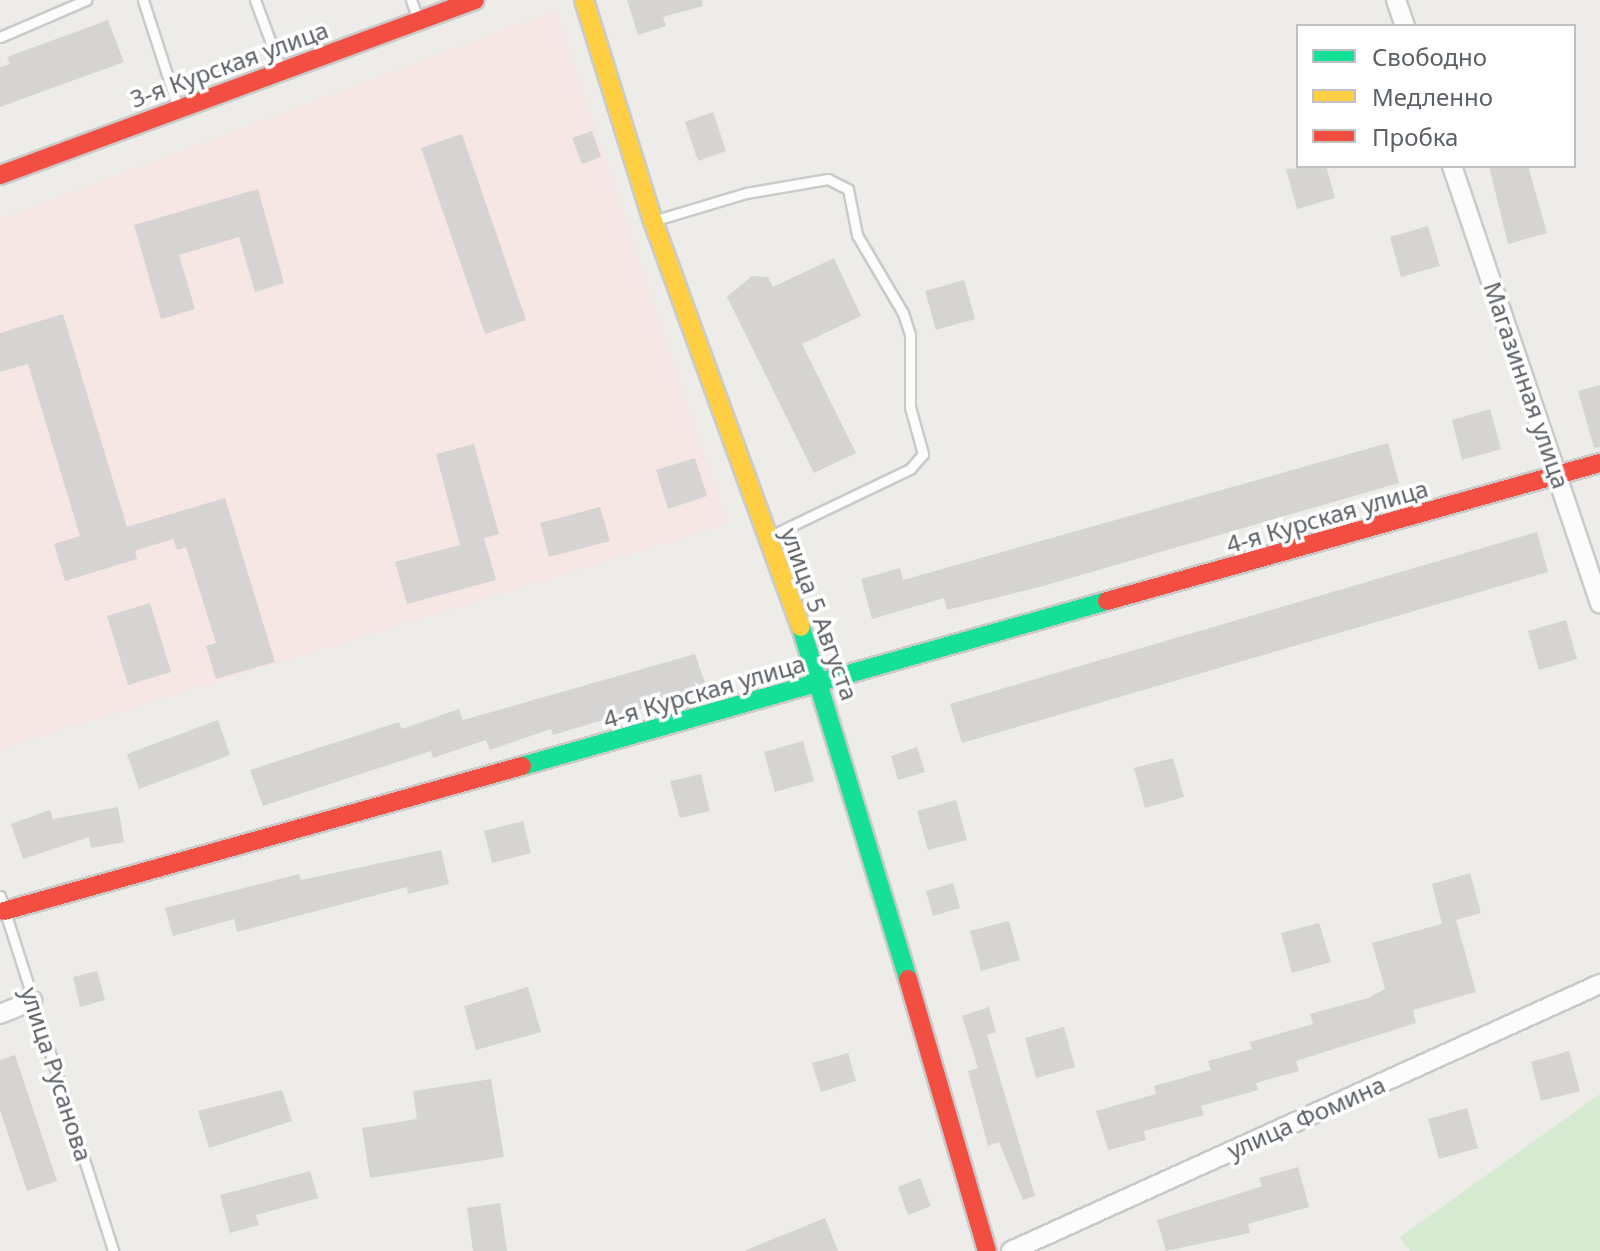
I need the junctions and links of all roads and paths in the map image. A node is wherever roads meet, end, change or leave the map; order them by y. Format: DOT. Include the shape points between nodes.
graph roads {
  1 [pos="86,0"];
  2 [pos="143,0"];
  3 [pos="255,0"];
  4 [pos="411,0"];
  5 [pos="475,0"];
  6 [pos="584,0"];
  7 [pos="1396,0"];
  8 [pos="418,20"];
  9 [pos="1404,24"];
  10 [pos="0,37"];
  11 [pos="281,70"];
  12 [pos="178,108"];
  13 [pos="1453,168"];
  14 [pos="0,175"];
  15 [pos="653,221"];
  16 [pos="1600,463"];
  17 [pos="1558,476"];
  18 [pos="767,537"];
  19 [pos="1600,604"];
  20 [pos="822,684"];
  21 [pos="2,904"];
  22 [pos="1600,984"];
  23 [pos="33,1001"];
  24 [pos="0,1014"];
  25 [pos="113,1251"];
  26 [pos="987,1251"];
  27 [pos="1011,1251"];
  1 -- 10 [label="lane"];
  2 -- 12 [label="lane"];
  3 -- 11 [label="lane"];
  4 -- 8 [label="lane"];
  5 -- 8 [label="main road, 3-я Курская улица"];
  6 -- 15 [label="main road, улица 5 Августа"];
  7 -- 9 [label="street"];
  8 -- 11 [label="main road, 3-я Курская улица"];
  11 -- 12 [label="main road, 3-я Курская улица"];
  12 -- 14 [label="main road, 3-я Курская улица"];
  13 -- 17 [label="street, Магазинная улица"];
  15 -- 18 [label="main road, улица 5 Августа"];
  15 -- 18 [label="lane" via="746,193 828,179 848,189 857,235 903,313 910,335 910,407 923,454 910,469"];
  16 -- 17 [label="main road, 4-я Курская улица"];
  17 -- 19 [label="street, Магазинная улица"];
  17 -- 20 [label="main road, 4-я Курская улица"];
  18 -- 20 [label="main road, улица 5 Августа"];
  20 -- 21 [label="main road, 4-я Курская улица"];
  20 -- 26 [label="main road, улица 5 Августа"];
  21 -- 23 [label="lane, улица Русанова"];
  22 -- 27 [label="street, улица Фомина"];
  23 -- 24 [label="street"];
  23 -- 25 [label="lane, улица Русанова"];
}
